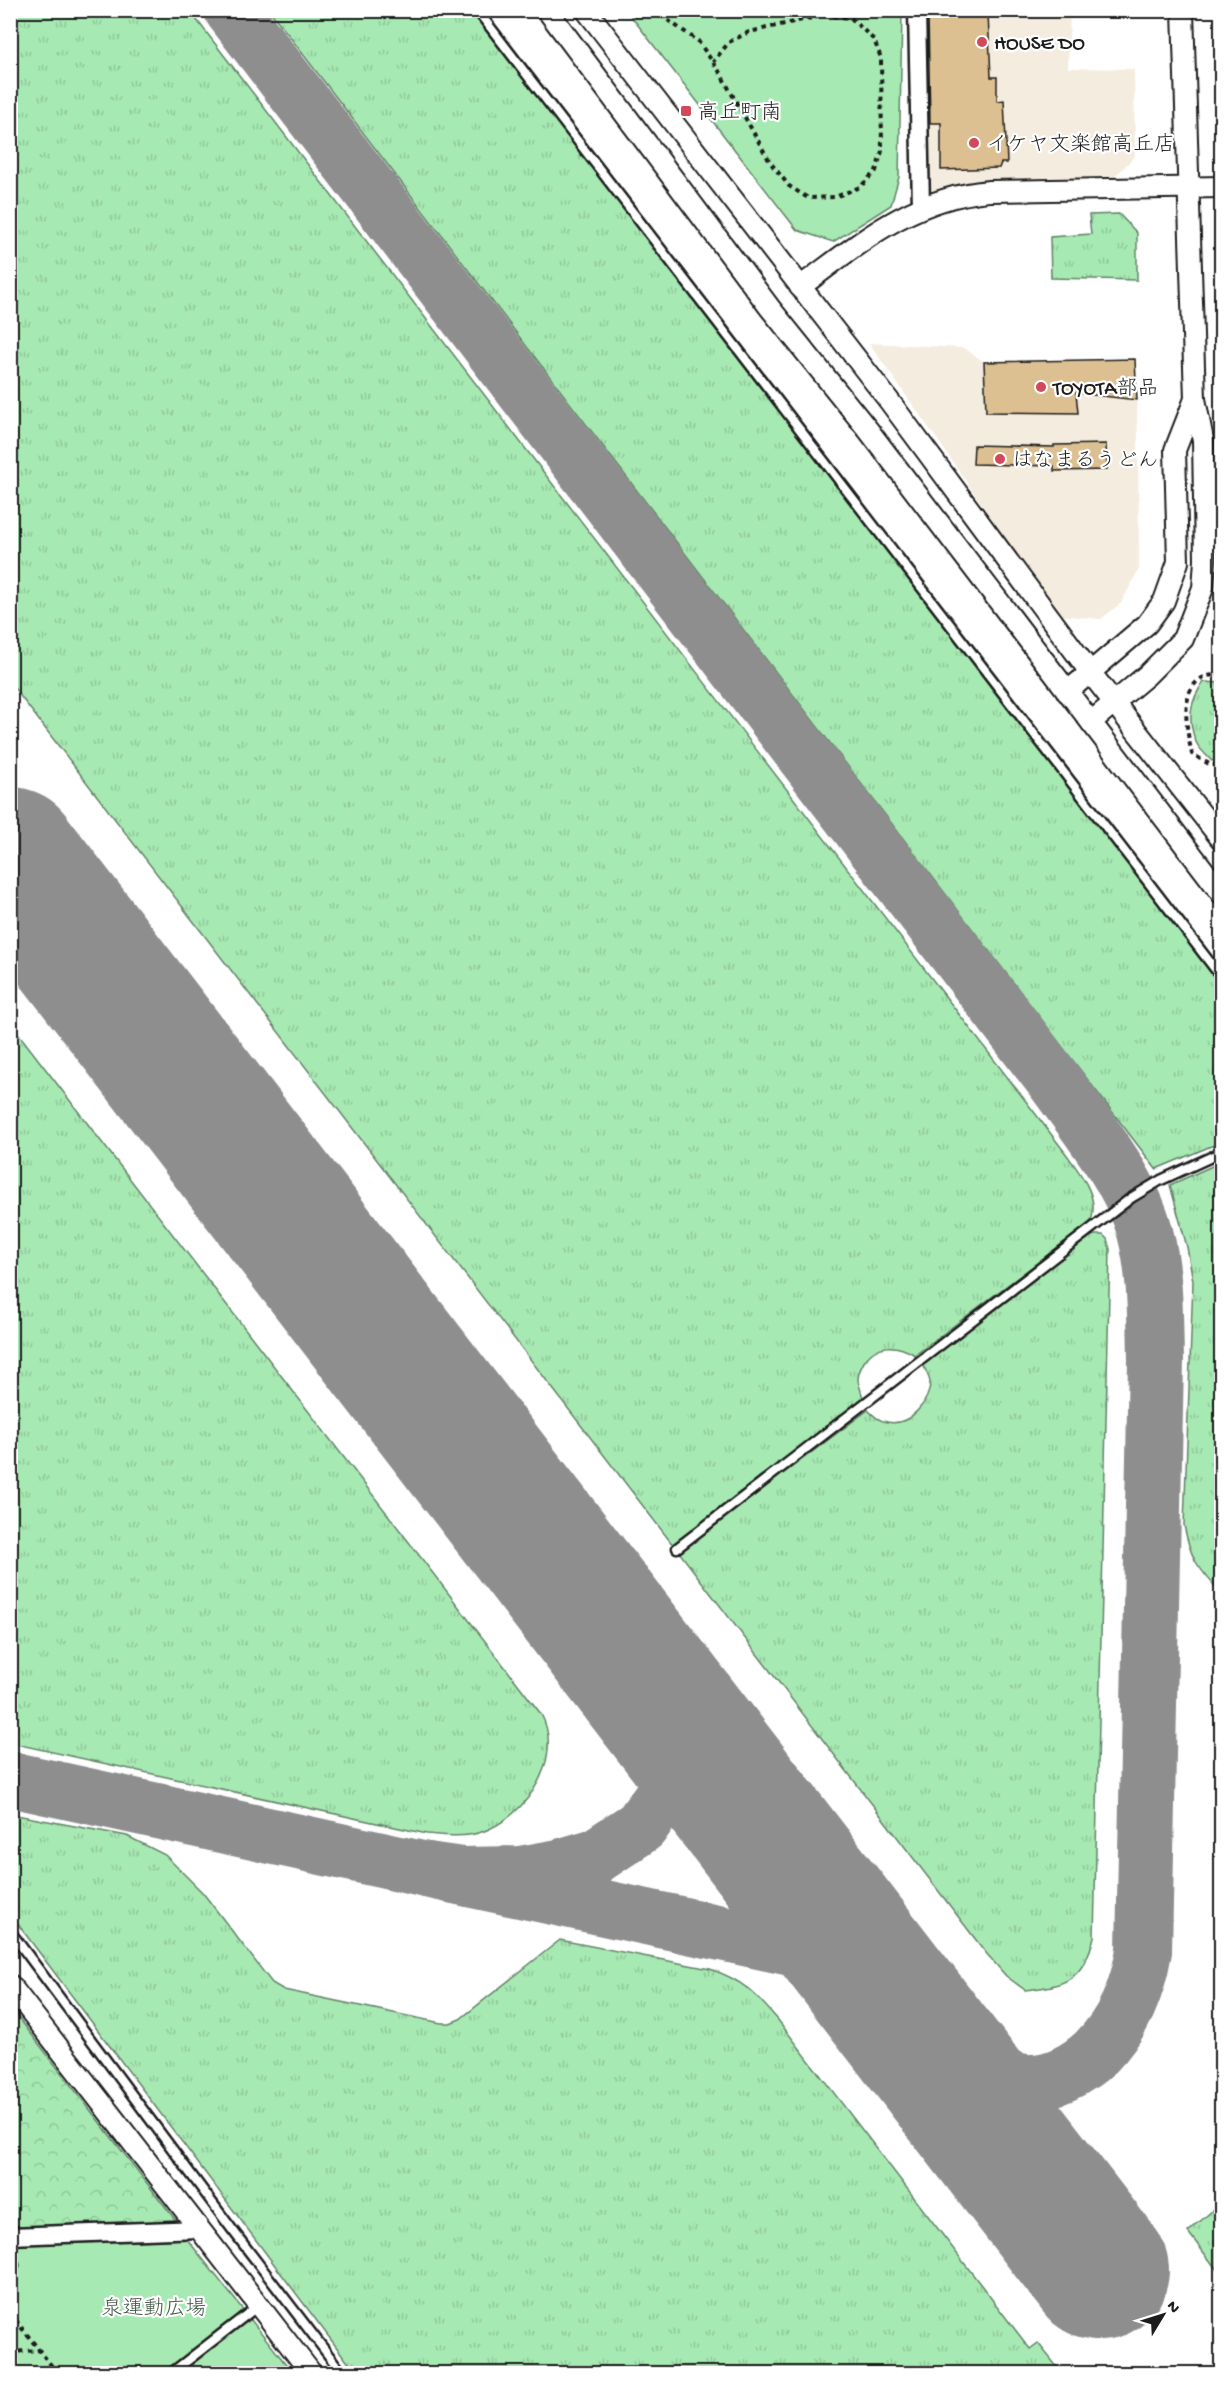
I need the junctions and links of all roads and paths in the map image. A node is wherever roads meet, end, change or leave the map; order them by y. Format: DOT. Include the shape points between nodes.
graph roads {
  1 [pos="477,10"];
  2 [pos="547,10"];
  3 [pos="586,10"];
  4 [pos="653,10"];
  5 [pos="917,10"];
  6 [pos="1183,10"];
  7 [pos="713,62"];
  8 [pos="1221,187"];
  9 [pos="1187,188"];
  10 [pos="921,207"];
  11 [pos="800,287"];
  12 [pos="1195,399"];
  13 [pos="1212,588"];
  14 [pos="1090,672"];
  15 [pos="1221,675"];
  16 [pos="1067,692"];
  17 [pos="1114,703"];
  18 [pos="1091,722"];
  19 [pos="1221,765"];
  20 [pos="1221,840"];
  21 [pos="1221,894"];
  22 [pos="1221,978"];
  23 [pos="1221,1152"];
  24 [pos="677,1548"];
  25 [pos="10,1932"];
  26 [pos="10,1985"];
  27 [pos="200,2229"];
  28 [pos="10,2236"];
  29 [pos="259,2305"];
  30 [pos="10,2313"];
  31 [pos="39,2350"];
  32 [pos="10,2352"];
  33 [pos="58,2373"];
  34 [pos="170,2373"];
  35 [pos="312,2373"];
  36 [pos="343,2373"];
  1 -- 22 [label="lane"];
  2 -- 16 [label="street" via="770,308 869,431"];
  3 -- 11 [label="street"];
  4 -- 7 [label="path" via="698,41"];
  5 -- 10 [label="street"];
  6 -- 9 [label="street"];
  7 -- 7 [label="path" via="729,42 749,32 825,15 851,18 874,40 881,58 882,151 876,171 860,187 835,197 808,198 789,186"];
  8 -- 9 [label="street"];
  9 -- 10 [label="street" via="989,191 956,195"];
  9 -- 12 [label="street"];
  10 -- 11 [label="street" via="885,226"];
  11 -- 14 [label="street"];
  12 -- 13 [label="street" via="1203,440 1205,560"];
  12 -- 14 [label="street" via="1175,450 1178,562 1164,601 1147,624"];
  13 -- 17 [label="street" via="1183,639"];
  14 -- 16 [label="street"];
  14 -- 17 [label="street"];
  15 -- 19 [label="path" via="1206,676 1194,686 1186,705 1186,730 1192,754 1211,765"];
  16 -- 18 [label="street"];
  17 -- 18 [label="street"];
  17 -- 20 [label="street"];
  18 -- 21 [label="street"];
  23 -- 24 [label="lane" via="1131,1198"];
  25 -- 36 [label="lane"];
  26 -- 27 [label="street"];
  27 -- 28 [label="street"];
  27 -- 29 [label="street"];
  29 -- 34 [label="lane"];
  29 -- 35 [label="street"];
  30 -- 31 [label="path"];
  31 -- 32 [label="path"];
  31 -- 33 [label="path"];
}
